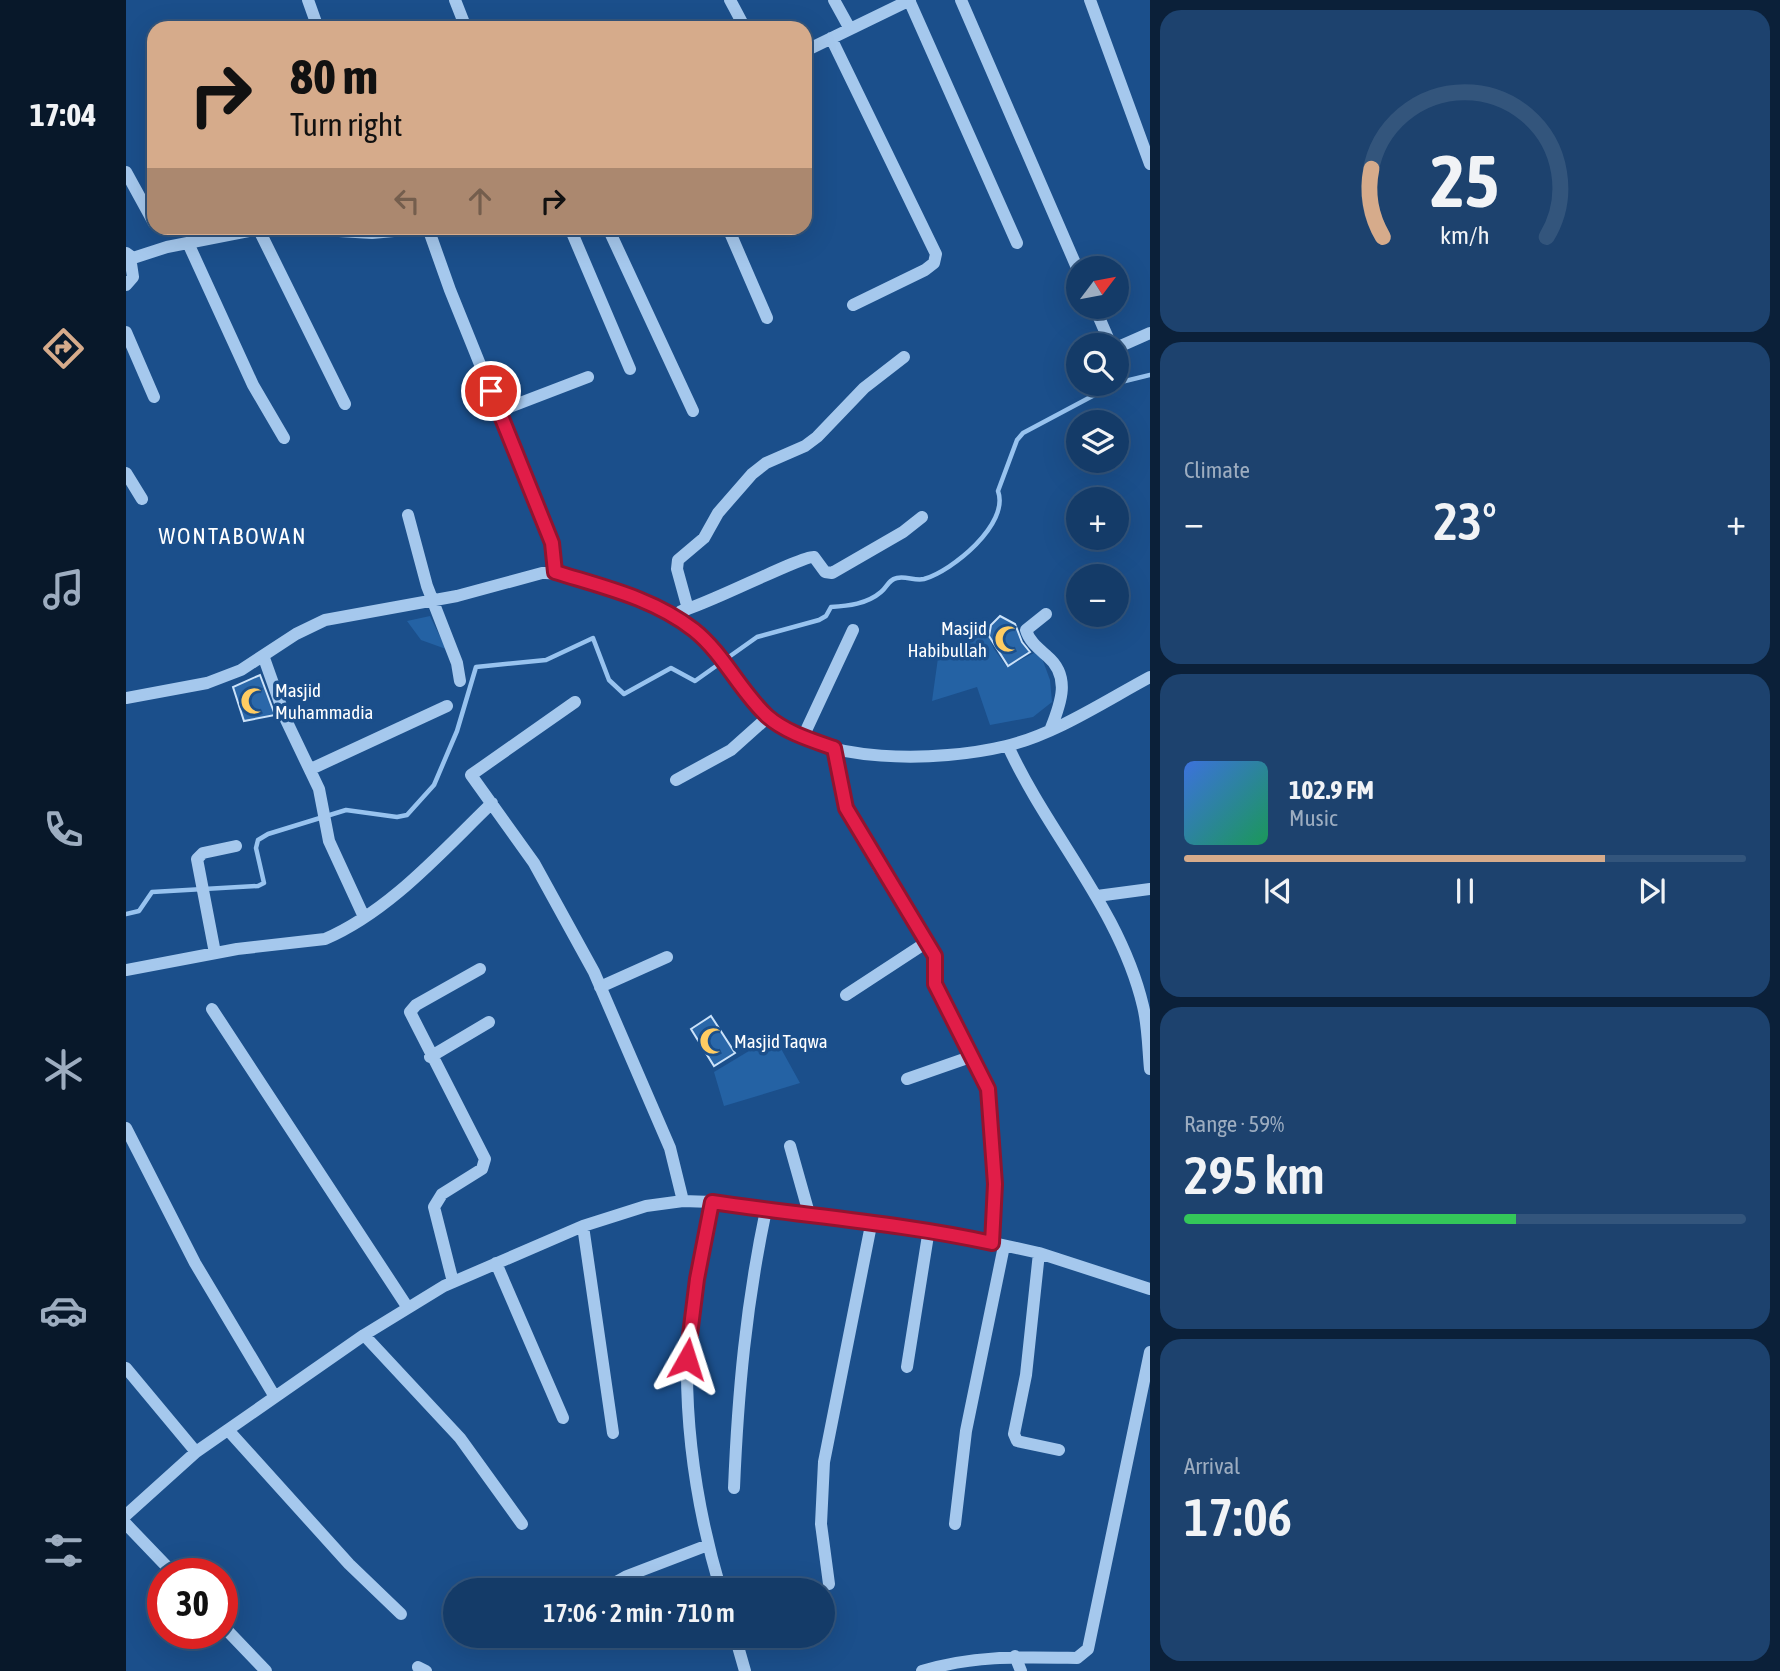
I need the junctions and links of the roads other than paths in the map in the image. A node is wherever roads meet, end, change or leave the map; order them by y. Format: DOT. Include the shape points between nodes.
graph roads {
  1 [pos="308,0"];
  2 [pos="455,0"];
  3 [pos="730,0"];
  4 [pos="834,0"];
  5 [pos="961,0"];
  6 [pos="1090,0"];
  7 [pos="903,1"];
  8 [pos="316,21"];
  9 [pos="463,21"];
  10 [pos="741,21"];
  11 [pos="850,29"];
  12 [pos="831,38"];
  13 [pos="812,48"];
  14 [pos="1150,163"];
  15 [pos="126,172"];
  16 [pos="147,210"];
  17 [pos="160,235"];
  18 [pos="226,235"];
  19 [pos="262,235"];
  20 [pos="430,235"];
  21 [pos="573,235"];
  22 [pos="611,235"];
  23 [pos="731,235"];
  24 [pos="188,243"];
  25 [pos="1017,243"];
  26 [pos="167,247"];
  27 [pos="128,255"];
  28 [pos="1072,256"];
  29 [pos="126,285"];
  30 [pos="853,305"];
  31 [pos="767,318"];
  32 [pos="126,332"];
  33 [pos="1150,333"];
  34 [pos="1129,342"];
  35 [pos="904,357"];
  36 [pos="630,369"];
  37 [pos="588,377"];
  38 [pos="154,397"];
  39 [pos="345,404"];
  40 [pos="499,411"];
  41 [pos="692,411"];
  42 [pos="284,438"];
  43 [pos="126,472"];
  44 [pos="142,499"];
  45 [pos="408,515"];
  46 [pos="922,517"];
  47 [pos="555,572"];
  48 [pos="433,599"];
  49 [pos="688,609"];
  50 [pos="670,613"];
  51 [pos="1046,614"];
  52 [pos="853,631"];
  53 [pos="264,658"];
  54 [pos="1150,677"];
  55 [pos="460,681"];
  56 [pos="126,698"];
  57 [pos="575,702"];
  58 [pos="447,706"];
  59 [pos="768,717"];
  60 [pos="1051,728"];
  61 [pos="803,737"];
  62 [pos="1008,746"];
  63 [pos="834,748"];
  64 [pos="311,769"];
  65 [pos="676,780"];
  66 [pos="492,803"];
  67 [pos="236,846"];
  68 [pos="1150,890"];
  69 [pos="1097,896"];
  70 [pos="364,917"];
  71 [pos="927,942"];
  72 [pos="215,953"];
  73 [pos="667,957"];
  74 [pos="480,969"];
  75 [pos="126,970"];
  76 [pos="600,987"];
  77 [pos="846,995"];
  78 [pos="212,1009"];
  79 [pos="489,1022"];
  80 [pos="430,1056"];
  81 [pos="973,1056"];
  82 [pos="1150,1069"];
  83 [pos="907,1079"];
  84 [pos="126,1128"];
  85 [pos="790,1146"];
  86 [pos="683,1201"];
  87 [pos="712,1202"];
  88 [pos="766,1210"];
  89 [pos="810,1217"];
  90 [pos="871,1225"];
  91 [pos="583,1226"];
  92 [pos="929,1229"];
  93 [pos="998,1244"];
  94 [pos="1040,1253"];
  95 [pos="496,1263"];
  96 [pos="453,1282"];
  97 [pos="1150,1289"];
  98 [pos="408,1308"];
  99 [pos="364,1335"];
  100 [pos="1150,1352"];
  101 [pos="126,1367"];
  102 [pos="906,1367"];
  103 [pos="275,1397"];
  104 [pos="563,1418"];
  105 [pos="228,1430"];
  106 [pos="613,1433"];
  107 [pos="1059,1450"];
  108 [pos="196,1452"];
  109 [pos="734,1488"];
  110 [pos="126,1515"];
  111 [pos="126,1524"];
  112 [pos="522,1524"];
  113 [pos="955,1524"];
  114 [pos="708,1545"];
  115 [pos="159,1558"];
  116 [pos="623,1578"];
  117 [pos="717,1578"];
  118 [pos="828,1578"];
  119 [pos="401,1614"];
  120 [pos="238,1642"];
  121 [pos="739,1648"];
  122 [pos="1015,1656"];
  123 [pos="266,1671"];
  124 [pos="746,1671"];
  125 [pos="922,1671"];
  126 [pos="1021,1671"];
  1 -- 8 [label="street"];
  2 -- 9 [label="street"];
  3 -- 10 [label="street"];
  4 -- 11 [label="street"];
  5 -- 28 [label="street"];
  6 -- 14 [label="street"];
  7 -- 11 [label="street"];
  7 -- 25 [label="street"];
  11 -- 12 [label="street"];
  12 -- 13 [label="street"];
  12 -- 30 [label="street" via="936,254 925,270"];
  15 -- 16 [label="street"];
  17 -- 26 [label="street"];
  18 -- 24 [label="street"];
  19 -- 39 [label="street"];
  20 -- 40 [label="street"];
  21 -- 36 [label="street"];
  22 -- 41 [label="street"];
  23 -- 31 [label="street"];
  24 -- 26 [label="street"];
  24 -- 42 [label="street" via="253,385"];
  26 -- 27 [label="street"];
  27 -- 29 [label="street" via="133,276"];
  32 -- 38 [label="street"];
  33 -- 34 [label="street"];
  35 -- 49 [label="street" via="864,388 817,437 766,463 743,482 704,538 678,560"];
  37 -- 40 [label="street"];
  40 -- 47 [label="street" via="552,543"];
  43 -- 44 [label="street"];
  45 -- 48 [label="street"];
  46 -- 49 [label="street" via="832,573 825,572 814,557 804,556 760,580"];
  47 -- 48 [label="street"];
  47 -- 50 [label="street"];
  48 -- 53 [label="street" via="325,620"];
  48 -- 55 [label="street"];
  49 -- 50 [label="street"];
  50 -- 59 [label="street" via="724,661"];
  51 -- 60 [label="street" via="1026,630 1061,676 1061,704"];
  52 -- 61 [label="street"];
  53 -- 56 [label="street" via="207,683"];
  53 -- 64 [label="street" via="286,720"];
  54 -- 60 [label="street"];
  57 -- 66 [label="street" via="473,771 473,781"];
  58 -- 64 [label="street"];
  59 -- 61 [label="street"];
  59 -- 65 [label="street" via="732,750"];
  60 -- 62 [label="street"];
  61 -- 63 [label="street"];
  62 -- 63 [label="street" via="918,759"];
  62 -- 69 [label="street"];
  63 -- 71 [label="street" via="846,808"];
  64 -- 70 [label="street" via="323,819"];
  66 -- 70 [label="street"];
  66 -- 76 [label="street" via="534,863"];
  67 -- 72 [label="street" via="197,859"];
  68 -- 69 [label="street"];
  69 -- 82 [label="street" via="1140,997"];
  70 -- 72 [label="street" via="325,939"];
  71 -- 77 [label="street"];
  71 -- 81 [label="street" via="937,964 935,984"];
  72 -- 75 [label="street"];
  73 -- 76 [label="street"];
  74 -- 80 [label="street" via="411,1009 410,1018"];
  76 -- 86 [label="street" via="670,1148"];
  78 -- 98 [label="street"];
  79 -- 80 [label="street"];
  80 -- 96 [label="street" via="485,1158 482,1169 442,1194 434,1208"];
  81 -- 83 [label="street"];
  81 -- 93 [label="street" via="988,1089 993,1118"];
  84 -- 103 [label="street" via="195,1263"];
  85 -- 89 [label="street"];
  86 -- 87 [label="street"];
  86 -- 91 [label="street" via="646,1206"];
  87 -- 88 [label="street"];
  87 -- 114 [label="street" via="687,1359 693,1451"];
  88 -- 89 [label="street"];
  88 -- 109 [label="street" via="749,1292"];
  89 -- 90 [label="street"];
  90 -- 92 [label="street"];
  90 -- 118 [label="street" via="823,1475 821,1524"];
  91 -- 95 [label="street"];
  91 -- 106 [label="street"];
  92 -- 93 [label="street"];
  92 -- 102 [label="street"];
  93 -- 94 [label="street"];
  93 -- 113 [label="street"];
  94 -- 97 [label="street"];
  94 -- 107 [label="street" via="1014,1434 1017,1441"];
  95 -- 96 [label="street"];
  95 -- 104 [label="street"];
  96 -- 98 [label="street"];
  98 -- 99 [label="street"];
  99 -- 103 [label="street"];
  99 -- 112 [label="street" via="460,1438"];
  100 -- 122 [label="street" via="1088,1649 1077,1658"];
  101 -- 108 [label="street"];
  103 -- 105 [label="street"];
  105 -- 108 [label="street"];
  105 -- 119 [label="street" via="349,1564"];
  108 -- 110 [label="street"];
  111 -- 115 [label="street"];
  114 -- 116 [label="street"];
  114 -- 117 [label="street"];
  120 -- 123 [label="street"];
  121 -- 124 [label="street"];
  122 -- 125 [label="street" via="956,1661"];
  122 -- 126 [label="street"];
}
